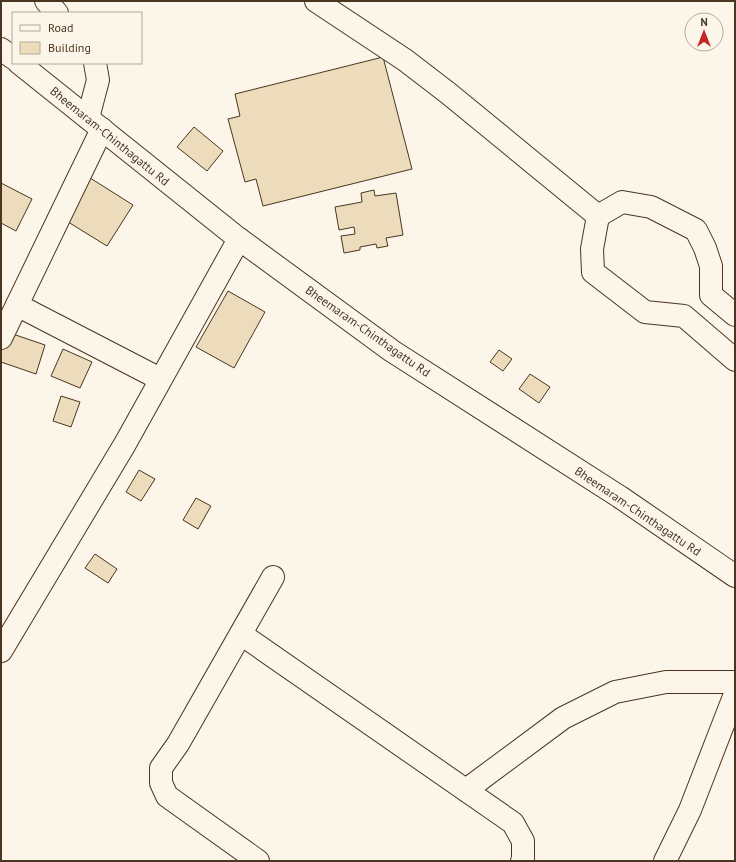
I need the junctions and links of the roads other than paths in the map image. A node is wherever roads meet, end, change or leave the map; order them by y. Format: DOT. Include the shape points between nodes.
graph roads {
  1 [pos="46,1"];
  2 [pos="316,1"];
  3 [pos="56,12"];
  4 [pos="1,49"];
  5 [pos="12,57"];
  6 [pos="20,64"];
  7 [pos="95,64"];
  8 [pos="95,124"];
  9 [pos="598,216"];
  10 [pos="239,239"];
  11 [pos="711,296"];
  12 [pos="17,305"];
  13 [pos="735,315"];
  14 [pos="684,316"];
  15 [pos="1,338"];
  16 [pos="735,360"];
  17 [pos="160,379"];
  18 [pos="735,576"];
  19 [pos="273,577"];
  20 [pos="241,634"];
  21 [pos="1,651"];
  22 [pos="735,682"];
  23 [pos="735,694"];
  24 [pos="466,790"];
  25 [pos="258,861"];
  26 [pos="522,861"];
  27 [pos="665,861"];
  1 -- 3 [label="street"];
  2 -- 9 [label="street" via="405,60"];
  4 -- 5 [label="street"];
  6 -- 8 [label="street, Bheemaram-Chinthagattu Rd"];
  7 -- 8 [label="street" via="98,80"];
  8 -- 10 [label="street, Bheemaram-Chinthagattu Rd"];
  8 -- 12 [label="street"];
  9 -- 11 [label="street" via="622,202 651,207 696,230 711,266"];
  9 -- 14 [label="street" via="592,249 593,272 645,312"];
  10 -- 17 [label="street"];
  10 -- 18 [label="street, Bheemaram-Chinthagattu Rd" via="392,350 620,497"];
  11 -- 13 [label="street"];
  11 -- 14 [label="street"];
  12 -- 15 [label="street"];
  12 -- 17 [label="street"];
  14 -- 16 [label="street"];
  17 -- 21 [label="street" via="125,444"];
  19 -- 20 [label="street"];
  20 -- 24 [label="street"];
  20 -- 25 [label="street" via="178,744 161,768 161,783 167,796"];
  22 -- 24 [label="street" via="666,682 615,692 564,718"];
  23 -- 27 [label="street" via="690,810"];
  24 -- 26 [label="street" via="513,823 523,841"];
}
